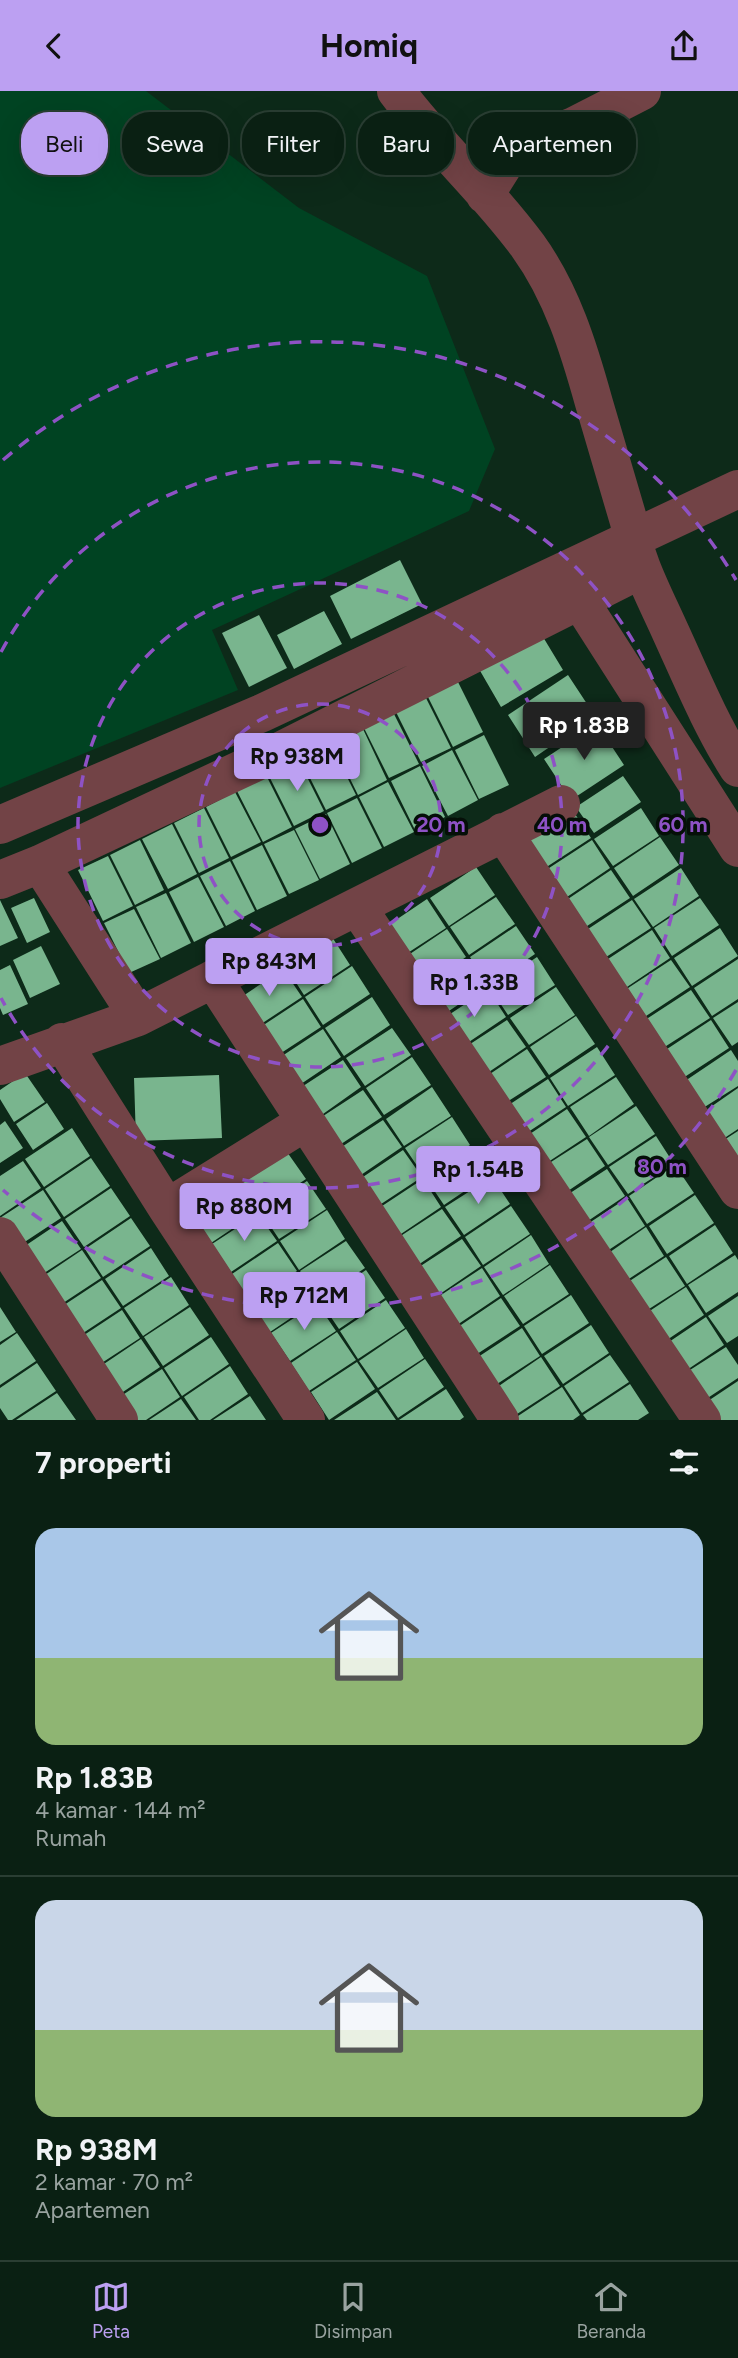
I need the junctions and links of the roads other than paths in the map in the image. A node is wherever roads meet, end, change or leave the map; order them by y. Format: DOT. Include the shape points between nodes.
graph roads {
  1 [pos="396,91"];
  2 [pos="642,91"];
  3 [pos="485,195"];
  4 [pos="738,489"];
  5 [pos="637,554"];
  6 [pos="580,601"];
  7 [pos="262,713"];
  8 [pos="278,752"];
  9 [pos="738,768"];
  10 [pos="561,804"];
  11 [pos="0,825"];
  12 [pos="503,832"];
  13 [pos="738,848"];
  14 [pos="40,864"];
  15 [pos="0,880"];
  16 [pos="358,908"];
  17 [pos="213,979"];
  18 [pos="138,1017"];
  19 [pos="62,1042"];
  20 [pos="0,1066"];
  21 [pos="306,1122"];
  22 [pos="738,1190"];
  23 [pos="167,1208"];
  24 [pos="0,1236"];
  25 [pos="120,1420"];
  26 [pos="306,1420"];
  27 [pos="499,1420"];
  28 [pos="702,1420"];
  1 -- 3 [label="street"];
  2 -- 3 [label="street" via="521,147 506,160"];
  3 -- 5 [label="street" via="530,247 564,308"];
  4 -- 5 [label="street"];
  5 -- 6 [label="street"];
  5 -- 7 [label="street"];
  5 -- 9 [label="street" via="718,736"];
  6 -- 8 [label="street"];
  6 -- 13 [label="street"];
  7 -- 8 [label="street"];
  7 -- 11 [label="street"];
  8 -- 14 [label="street"];
  10 -- 12 [label="street"];
  12 -- 16 [label="street"];
  12 -- 22 [label="street"];
  14 -- 15 [label="street"];
  14 -- 18 [label="street"];
  16 -- 17 [label="street"];
  16 -- 28 [label="street"];
  17 -- 18 [label="street"];
  17 -- 21 [label="street"];
  18 -- 19 [label="street"];
  19 -- 20 [label="street"];
  19 -- 23 [label="street"];
  21 -- 23 [label="street"];
  21 -- 27 [label="street"];
  23 -- 26 [label="street"];
  24 -- 25 [label="street"];
}
